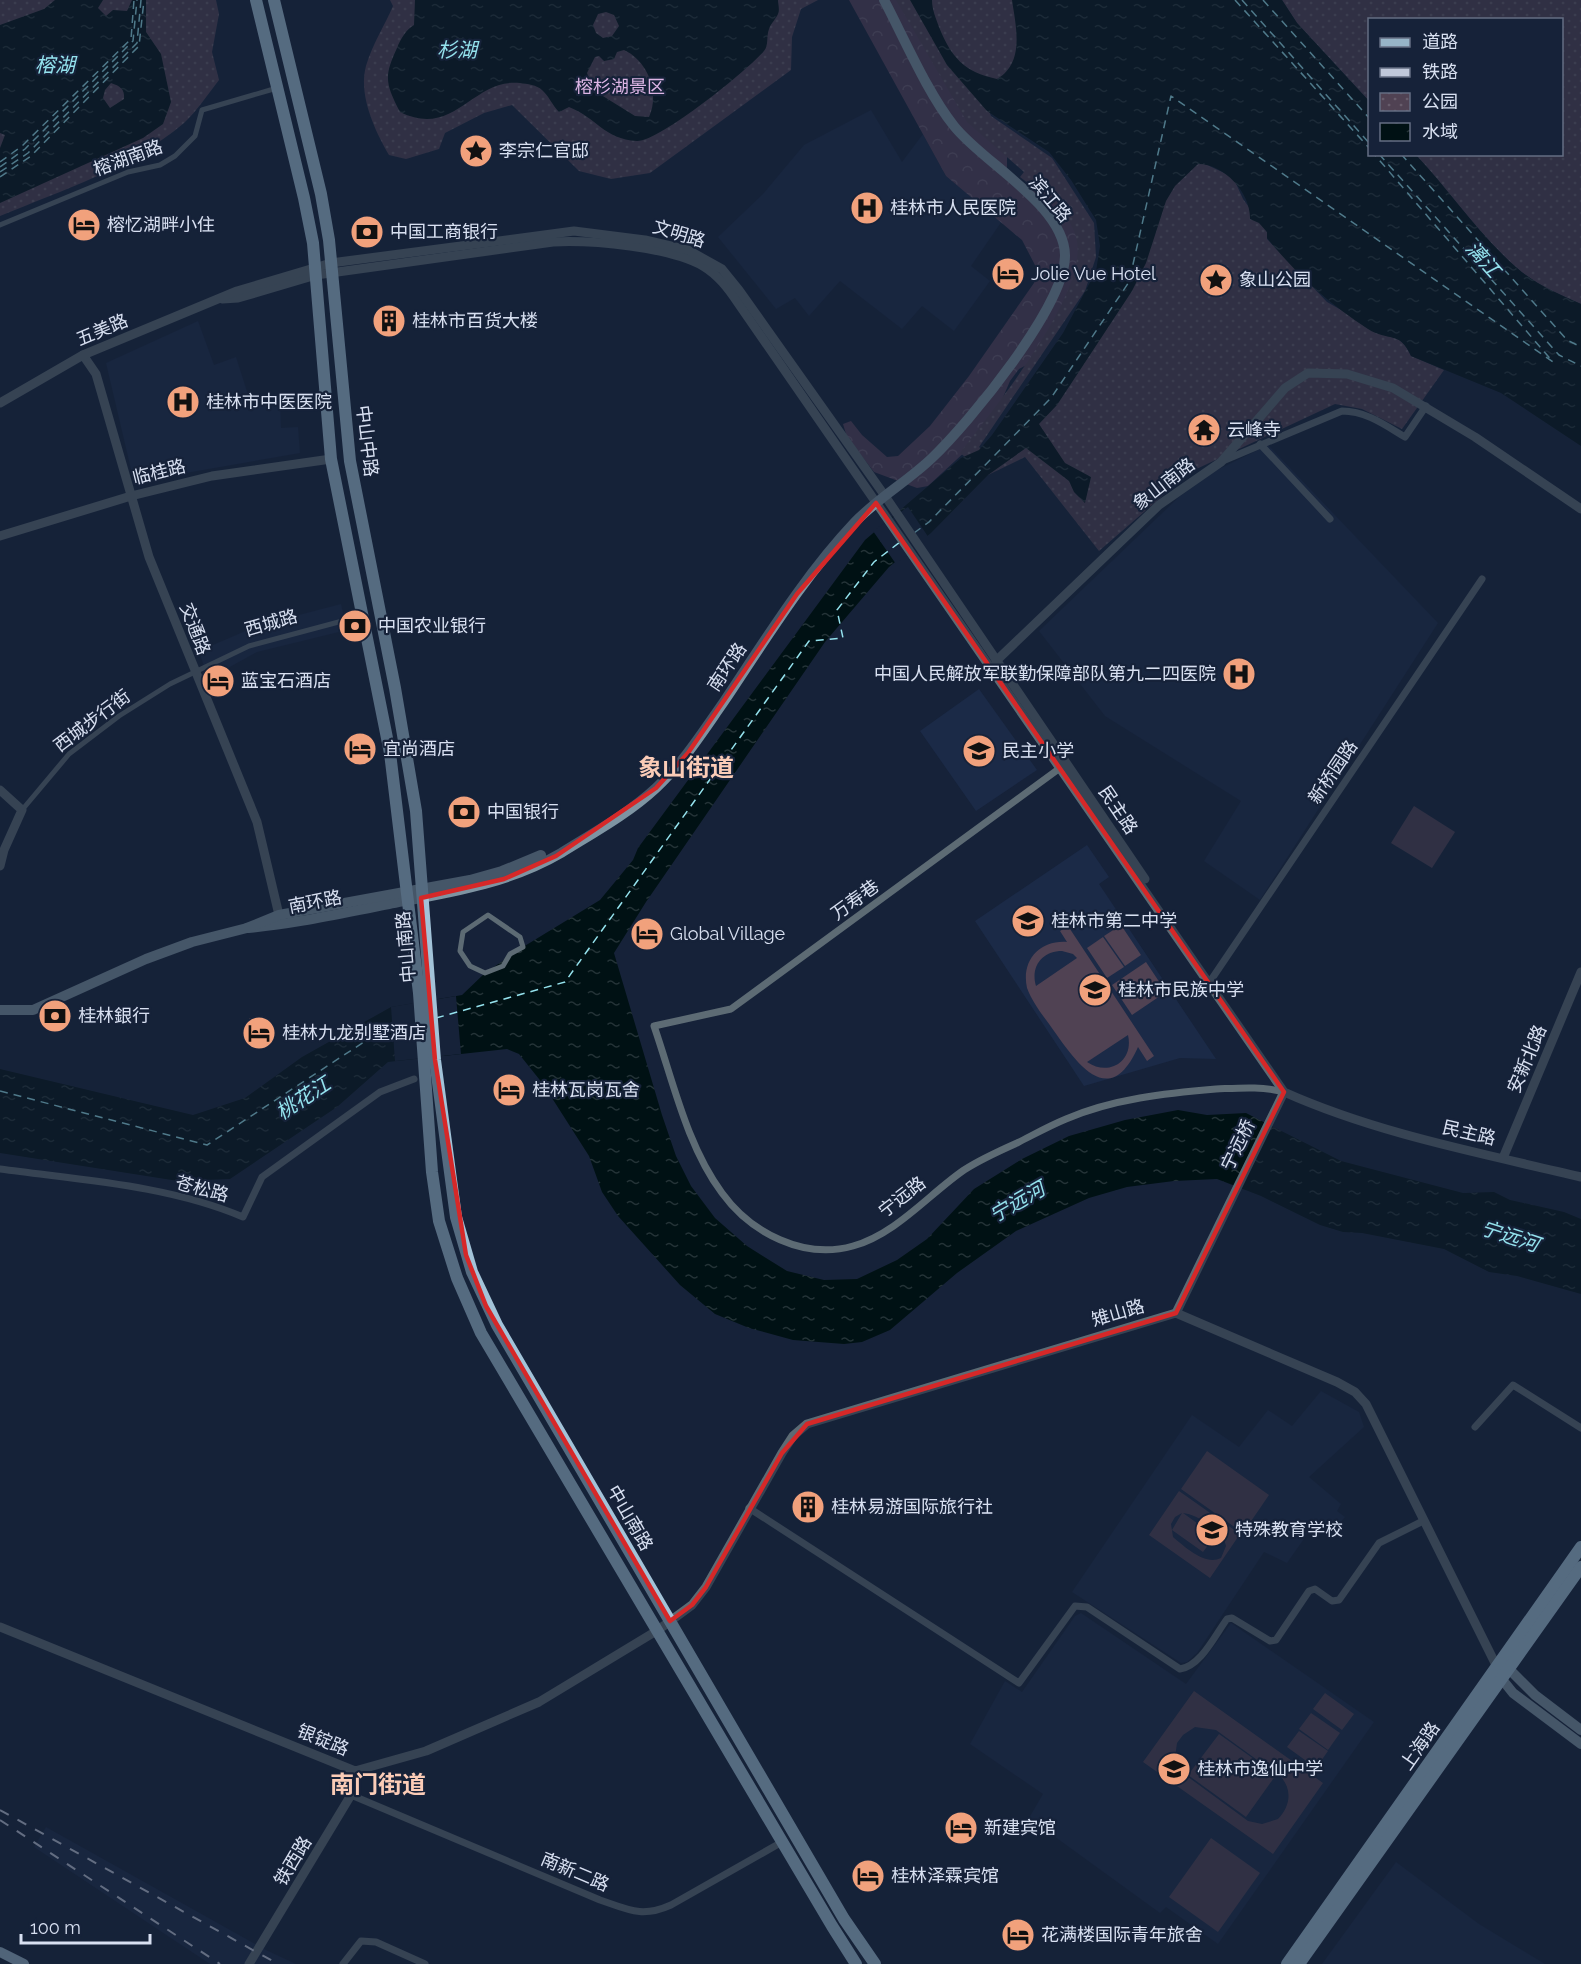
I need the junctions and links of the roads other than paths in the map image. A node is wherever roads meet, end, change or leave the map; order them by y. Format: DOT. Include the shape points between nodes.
graph roads {
  1 [pos="256,0"];
  2 [pos="274,0"];
  3 [pos="884,0"];
  4 [pos="278,87"];
  5 [pos="0,225"];
  6 [pos="332,268"];
  7 [pos="315,270"];
  8 [pos="83,355"];
  9 [pos="0,403"];
  10 [pos="1426,406"];
  11 [pos="1260,444"];
  12 [pos="331,459"];
  13 [pos="1221,462"];
  14 [pos="131,496"];
  15 [pos="881,500"];
  16 [pos="1581,508"];
  17 [pos="1330,519"];
  18 [pos="0,537"];
  19 [pos="917,553"];
  20 [pos="1482,579"];
  21 [pos="361,616"];
  22 [pos="996,661"];
  23 [pos="194,672"];
  24 [pos="1060,768"];
  25 [pos="0,790"];
  26 [pos="22,810"];
  27 [pos="0,866"];
  28 [pos="420,893"];
  29 [pos="406,895"];
  30 [pos="279,915"];
  31 [pos="247,928"];
  32 [pos="460,951"];
  33 [pos="1581,972"];
  34 [pos="1211,981"];
  35 [pos="424,993"];
  36 [pos="0,1002"];
  37 [pos="47,1004"];
  38 [pos="0,1010"];
  39 [pos="654,1026"];
  40 [pos="430,1060"];
  41 [pos="414,1079"];
  42 [pos="1284,1092"];
  43 [pos="1503,1158"];
  44 [pos="0,1169"];
  45 [pos="1581,1177"];
  46 [pos="1176,1313"];
  47 [pos="1475,1427"];
  48 [pos="1581,1428"];
  49 [pos="748,1508"];
  50 [pos="1423,1521"];
  51 [pos="1581,1547"];
  52 [pos="1581,1567"];
  53 [pos="670,1621"];
  54 [pos="0,1627"];
  55 [pos="658,1630"];
  56 [pos="1502,1671"];
  57 [pos="1581,1730"];
  58 [pos="1581,1744"];
  59 [pos="355,1771"];
  60 [pos="351,1795"];
  61 [pos="782,1842"];
  62 [pos="1310,1940"];
  63 [pos="0,1952"];
  64 [pos="24,1964"];
  65 [pos="249,1964"];
  66 [pos="343,1964"];
  67 [pos="425,1964"];
  68 [pos="856,1964"];
  69 [pos="874,1964"];
  70 [pos="1279,1964"];
  71 [pos="1287,1964"];
  72 [pos="1299,1964"];
  73 [pos="1304,1964"];
  1 -- 4 [label="highway, 中山中路"];
  2 -- 6 [label="highway, 中山中路" via="321,194"];
  3 -- 15 [label="main road, 滨江路" via="954,126 1056,226 1065,256 1056,289 1039,321 994,385 933,457"];
  4 -- 5 [label="street, 榕湖南路" via="202,110 195,136 160,165 128,172"];
  4 -- 7 [label="highway, 中山中路" via="304,198"];
  6 -- 7 [label="street, 文明路"];
  6 -- 15 [label="street, 文明路" via="563,241 686,258 717,276 726,286"];
  6 -- 28 [label="highway, 中山中路" via="350,461 416,811"];
  7 -- 8 [label="street, 五美路" via="237,291"];
  7 -- 12 [label="highway, 中山中路"];
  8 -- 9 [label="street, 五美路"];
  8 -- 14 [label="street, 交通路" via="96,374"];
  10 -- 11 [label="street" via="1405,437 1373,418 1342,411"];
  10 -- 13 [label="street, 象山南路" via="1371,380 1336,372 1308,374 1285,388"];
  10 -- 16 [label="street, 象山南路"];
  11 -- 13 [label="street"];
  11 -- 17 [label="street"];
  12 -- 14 [label="street, 临桂路" via="212,476"];
  12 -- 21 [label="highway, 中山中路"];
  13 -- 22 [label="street, 象山南路" via="1159,505"];
  14 -- 18 [label="street, 临桂路"];
  14 -- 23 [label="street, 交通路" via="149,557"];
  15 -- 19 [label="street, 文明路"];
  15 -- 28 [label="main road, 南环路" via="856,521 797,594 688,753 656,788 591,834 502,871"];
  19 -- 22 [label="street, 民主路"];
  19 -- 24 [label="street, 民主路"];
  20 -- 34 [label="street, 新桥园路"];
  21 -- 23 [label="street, 西城路" via="249,646"];
  21 -- 29 [label="highway, 中山中路" via="390,753"];
  22 -- 34 [label="street, 民主路"];
  23 -- 26 [label="street, 西城步行街" via="93,734 53,771"];
  23 -- 30 [label="street, 交通路" via="225,738 257,822"];
  24 -- 34 [label="street, 民主路"];
  24 -- 39 [label="street, 万寿巷" via="731,1009"];
  25 -- 26 [label="street"];
  26 -- 27 [label="street"];
  28 -- 29 [label="main road, 南环路"];
  28 -- 35 [label="highway, 中山南路"];
  29 -- 30 [label="main road, 南环路"];
  29 -- 31 [label="main road, 南环路" via="281,925"];
  29 -- 35 [label="highway, 中山南路"];
  30 -- 31 [label="main road, 南环路"];
  31 -- 37 [label="main road, 南环路" via="146,959"];
  32 -- 32 [label="street" via="463,932 488,915 520,937 524,947 510,954 503,966 485,973 470,966"];
  33 -- 43 [label="street, 安新北路"];
  34 -- 42 [label="street, 民主路" via="1266,1058"];
  35 -- 40 [label="highway"];
  36 -- 37 [label="main road, 南环路"];
  37 -- 38 [label="main road, 南环路" via="33,1010"];
  39 -- 42 [label="street, 宁远路" via="693,1138 722,1193 752,1224 786,1242 818,1250 853,1246 870,1239 974,1163 1067,1118 1173,1092 1264,1086"];
  40 -- 53 [label="highway, 中山南路" via="458,1226 479,1290"];
  40 -- 55 [label="highway, 中山南路" via="427,1113 435,1197 445,1243 464,1297 481,1333"];
  41 -- 44 [label="street, 苍松路" via="380,1092 262,1177 243,1217 214,1204 186,1198"];
  42 -- 43 [label="street, 民主路" via="1330,1111 1426,1140"];
  42 -- 46 [label="street, 宁远桥"];
  43 -- 45 [label="street, 民主路"];
  46 -- 49 [label="street, 雉山路" via="807,1424 793,1436"];
  46 -- 50 [label="street" via="1355,1392 1379,1425"];
  47 -- 48 [label="street" via="1513,1385"];
  49 -- 50 [label="street" via="1019,1683 1075,1606 1087,1607 1180,1669 1196,1662 1227,1619 1232,1618 1270,1641 1276,1640 1309,1591 1315,1589 1339,1600 1379,1543"];
  49 -- 53 [label="street, 雉山路" via="706,1587 692,1605"];
  50 -- 56 [label="street"];
  51 -- 56 [label="highway, 上海路"];
  52 -- 56 [label="highway, 上海路"];
  53 -- 55 [label="street, 银锭路"];
  53 -- 69 [label="highway, 中山南路" via="838,1910"];
  54 -- 59 [label="street, 银锭路"];
  55 -- 59 [label="street, 银锭路" via="539,1702 426,1751"];
  55 -- 61 [label="highway, 中山南路"];
  56 -- 57 [label="main road"];
  56 -- 58 [label="main road" via="1513,1693"];
  56 -- 62 [label="highway, 上海路"];
  59 -- 60 [label="street, 铁西路"];
  60 -- 61 [label="street, 南新二路" via="600,1900 640,1913 671,1905"];
  60 -- 65 [label="street, 铁西路"];
  61 -- 68 [label="highway, 中山南路"];
  62 -- 70 [label="main road"];
  62 -- 71 [label="highway, 上海路"];
  62 -- 72 [label="highway, 上海路"];
  62 -- 73 [label="main road"];
  63 -- 64 [label="main road"];
  66 -- 67 [label="street" via="361,1941 376,1942"];
}
